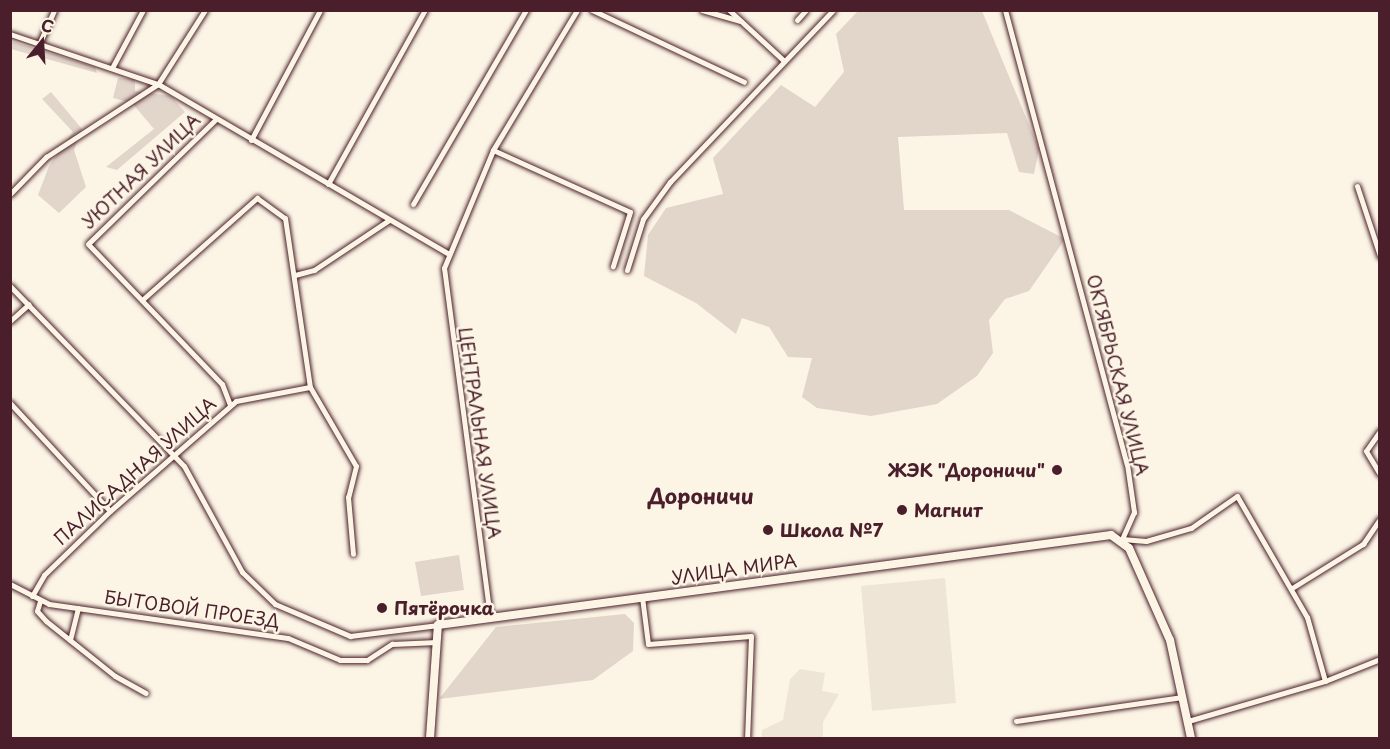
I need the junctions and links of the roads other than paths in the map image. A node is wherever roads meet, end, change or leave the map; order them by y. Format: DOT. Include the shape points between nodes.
graph roads {
  1 [pos="54,10"];
  2 [pos="143,10"];
  3 [pos="205,10"];
  4 [pos="320,10"];
  5 [pos="425,10"];
  6 [pos="526,10"];
  7 [pos="578,10"];
  8 [pos="591,10"];
  9 [pos="702,10"];
  10 [pos="729,10"];
  11 [pos="806,10"];
  12 [pos="833,10"];
  13 [pos="1005,10"];
  14 [pos="797,20"];
  15 [pos="740,21"];
  16 [pos="10,34"];
  17 [pos="40,42"];
  18 [pos="784,61"];
  19 [pos="112,66"];
  20 [pos="744,82"];
  21 [pos="158,84"];
  22 [pos="215,120"];
  23 [pos="251,140"];
  24 [pos="494,150"];
  25 [pos="328,184"];
  26 [pos="1357,186"];
  27 [pos="10,194"];
  28 [pos="413,204"];
  29 [pos="389,220"];
  30 [pos="447,253"];
  31 [pos="1380,255"];
  32 [pos="613,266"];
  33 [pos="627,270"];
  34 [pos="294,275"];
  35 [pos="10,286"];
  36 [pos="142,300"];
  37 [pos="29,304"];
  38 [pos="10,321"];
  39 [pos="310,387"];
  40 [pos="10,403"];
  41 [pos="230,405"];
  42 [pos="1380,431"];
  43 [pos="171,454"];
  44 [pos="1380,474"];
  45 [pos="110,511"];
  46 [pos="1380,519"];
  47 [pos="1122,539"];
  48 [pos="353,554"];
  49 [pos="10,584"];
  50 [pos="1292,588"];
  51 [pos="32,596"];
  52 [pos="642,597"];
  53 [pos="40,601"];
  54 [pos="78,608"];
  55 [pos="490,617"];
  56 [pos="438,625"];
  57 [pos="70,640"];
  58 [pos="437,642"];
  59 [pos="1380,659"];
  60 [pos="1325,681"];
  61 [pos="146,693"];
  62 [pos="1182,696"];
  63 [pos="1016,721"];
  64 [pos="1188,721"];
  65 [pos="429,738"];
  66 [pos="747,738"];
  67 [pos="1191,738"];
  1 -- 17 [label="street"];
  2 -- 19 [label="street"];
  3 -- 21 [label="street"];
  4 -- 23 [label="street"];
  5 -- 25 [label="street"];
  6 -- 28 [label="street"];
  7 -- 24 [label="street"];
  8 -- 20 [label="street"];
  9 -- 15 [label="street"];
  10 -- 15 [label="street"];
  11 -- 14 [label="street"];
  12 -- 18 [label="street"];
  13 -- 47 [label="street, ОКТЯБРЬСКАЯ УЛИЦА" via="1127,464 1134,512"];
  15 -- 18 [label="street"];
  16 -- 17 [label="street"];
  17 -- 19 [label="street"];
  18 -- 33 [label="street" via="670,182 643,219"];
  19 -- 21 [label="street"];
  21 -- 22 [label="street"];
  21 -- 27 [label="street" via="46,157"];
  22 -- 23 [label="street"];
  22 -- 36 [label="street, УЮТНАЯ УЛИЦА" via="88,244"];
  23 -- 25 [label="street"];
  24 -- 30 [label="street"];
  24 -- 32 [label="street" via="630,212"];
  25 -- 29 [label="street"];
  26 -- 31 [label="street"];
  29 -- 30 [label="street"];
  29 -- 34 [label="street" via="314,270"];
  30 -- 55 [label="street, ЦЕНТРАЛЬНАЯ УЛИЦА" via="448,310"];
  34 -- 36 [label="street" via="285,218 257,198"];
  34 -- 39 [label="street"];
  35 -- 37 [label="street"];
  36 -- 41 [label="street" via="222,384"];
  37 -- 38 [label="street"];
  37 -- 43 [label="street"];
  39 -- 41 [label="street, ПАЛИСАДНАЯ УЛИЦА" via="245,396"];
  39 -- 48 [label="street" via="356,466 348,497"];
  40 -- 45 [label="street"];
  41 -- 43 [label="street, ПАЛИСАДНАЯ УЛИЦА"];
  42 -- 44 [label="street" via="1366,451"];
  43 -- 45 [label="street, ПАЛИСАДНАЯ УЛИЦА"];
  43 -- 56 [label="street, УЛИЦА МИРА" via="184,466 242,572 274,604 350,636"];
  45 -- 51 [label="street, ПАЛИСАДНАЯ УЛИЦА" via="44,575"];
  46 -- 50 [label="street" via="1364,544"];
  47 -- 50 [label="street" via="1146,542 1191,528 1238,496"];
  47 -- 52 [label="street, УЛИЦА МИРА" via="1104,535"];
  47 -- 62 [label="street" via="1170,640"];
  49 -- 51 [label="street, БЫТОВОЙ ПРОЕЗД"];
  50 -- 60 [label="street" via="1307,617"];
  51 -- 53 [label="street, БЫТОВОЙ ПРОЕЗД"];
  52 -- 55 [label="street, УЛИЦА МИРА"];
  52 -- 66 [label="street" via="648,644 751,636"];
  53 -- 54 [label="street, БЫТОВОЙ ПРОЕЗД"];
  53 -- 57 [label="street" via="38,611"];
  54 -- 57 [label="street"];
  54 -- 58 [label="street, БЫТОВОЙ ПРОЕЗД" via="288,638 357,662 392,644"];
  55 -- 56 [label="street, УЛИЦА МИРА"];
  56 -- 58 [label="street"];
  57 -- 61 [label="street" via="115,676"];
  58 -- 65 [label="street"];
  59 -- 60 [label="street"];
  60 -- 64 [label="street"];
  62 -- 63 [label="street"];
  62 -- 64 [label="street"];
  64 -- 67 [label="street"];
}
